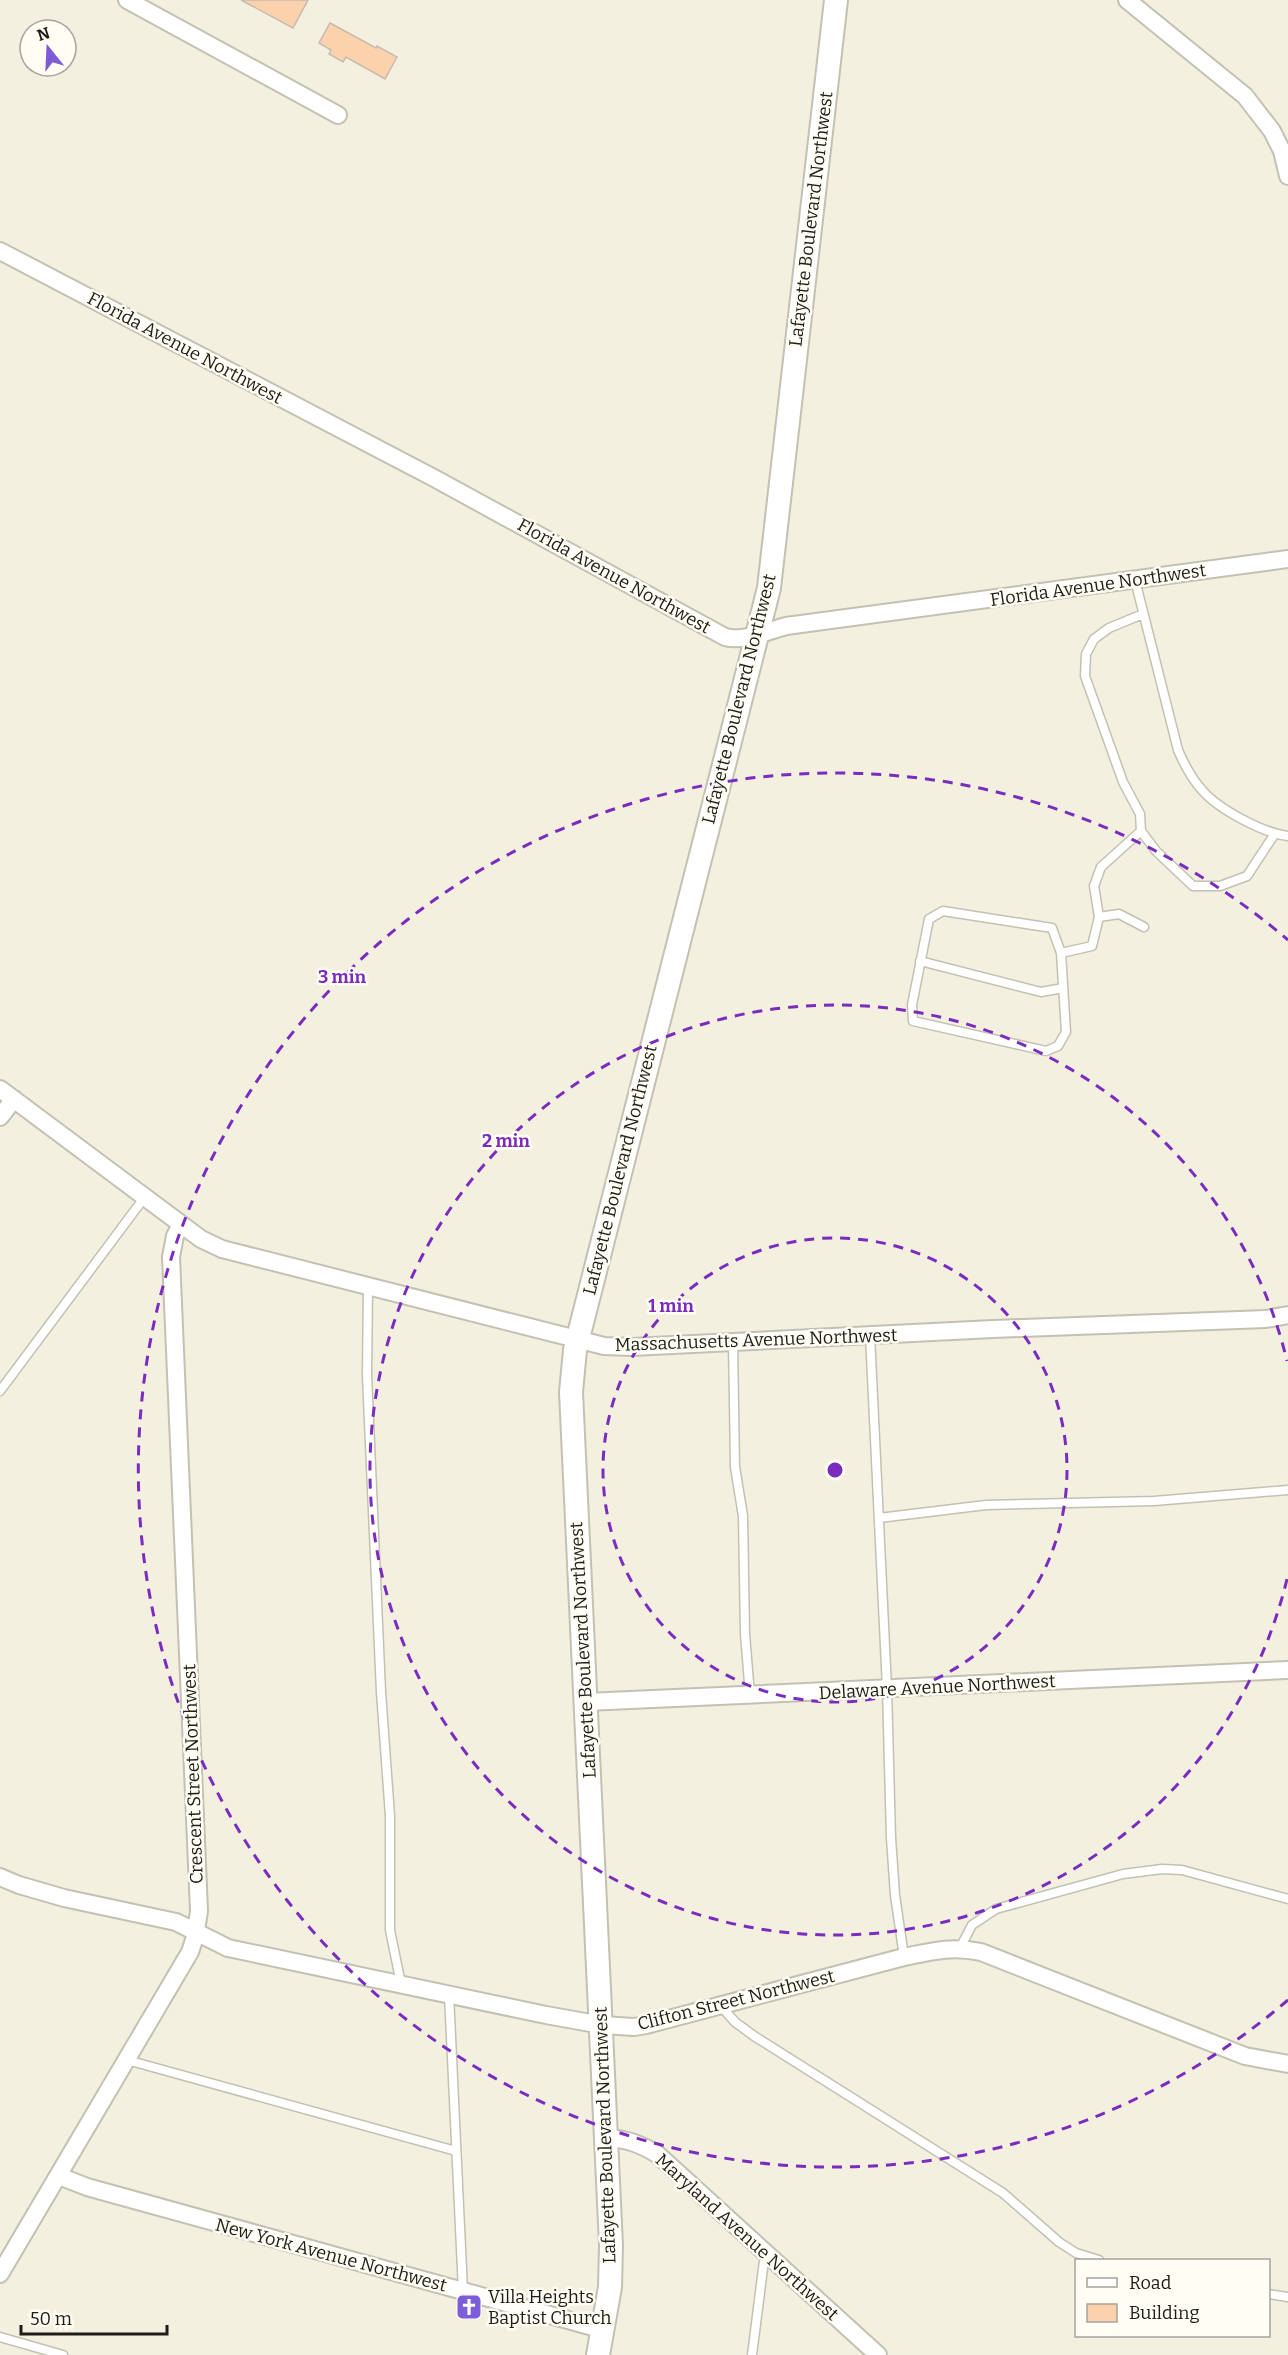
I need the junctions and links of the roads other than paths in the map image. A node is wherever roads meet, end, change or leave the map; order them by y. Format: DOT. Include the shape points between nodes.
graph roads {
  1 [pos="127,0"];
  2 [pos="836,0"];
  3 [pos="1127,0"];
  4 [pos="338,115"];
  5 [pos="1280,131"];
  6 [pos="1288,176"];
  7 [pos="0,250"];
  8 [pos="1288,560"];
  9 [pos="1135,580"];
  10 [pos="1143,614"];
  11 [pos="758,634"];
  12 [pos="1141,831"];
  13 [pos="1275,835"];
  14 [pos="1288,836"];
  15 [pos="1099,917"];
  16 [pos="1144,927"];
  17 [pos="1061,953"];
  18 [pos="920,961"];
  19 [pos="1063,988"];
  20 [pos="7,1094"];
  21 [pos="0,1118"];
  22 [pos="144,1198"];
  23 [pos="181,1224"];
  24 [pos="368,1286"];
  25 [pos="1288,1316"];
  26 [pos="870,1335"];
  27 [pos="576,1340"];
  28 [pos="733,1342"];
  29 [pos="0,1391"];
  30 [pos="1288,1490"];
  31 [pos="879,1518"];
  32 [pos="1288,1670"];
  33 [pos="887,1688"];
  34 [pos="750,1695"];
  35 [pos="586,1702"];
  36 [pos="0,1876"];
  37 [pos="1288,1899"];
  38 [pos="196,1931"];
  39 [pos="960,1948"];
  40 [pos="904,1957"];
  41 [pos="401,1984"];
  42 [pos="449,1994"];
  43 [pos="720,2005"];
  44 [pos="602,2025"];
  45 [pos="127,2061"];
  46 [pos="1288,2064"];
  47 [pos="607,2138"];
  48 [pos="456,2151"];
  49 [pos="59,2176"];
  50 [pos="765,2253"];
  51 [pos="1096,2259"];
  52 [pos="0,2274"];
  53 [pos="463,2291"];
  54 [pos="1270,2294"];
  55 [pos="1288,2297"];
  56 [pos="604,2330"];
  57 [pos="0,2337"];
  58 [pos="63,2355"];
  59 [pos="598,2355"];
  60 [pos="752,2355"];
  61 [pos="878,2355"];
  1 -- 4 [label="street"];
  2 -- 11 [label="main road, Lafayette Boulevard Northwest" via="769,588"];
  3 -- 5 [label="street" via="1245,96"];
  5 -- 6 [label="street"];
  7 -- 11 [label="street, Florida Avenue Northwest" via="434,478 726,638"];
  8 -- 9 [label="street, Florida Avenue Northwest"];
  9 -- 10 [label="lane"];
  9 -- 11 [label="street, Florida Avenue Northwest" via="786,626"];
  10 -- 12 [label="lane" via="1094,639 1086,654 1085,676 1123,782 1140,814"];
  10 -- 13 [label="lane" via="1178,750 1188,771 1211,800"];
  11 -- 27 [label="main road, Lafayette Boulevard Northwest"];
  12 -- 13 [label="lane" via="1193,886 1220,886 1247,876"];
  12 -- 15 [label="lane" via="1101,867 1094,886"];
  13 -- 14 [label="lane"];
  15 -- 16 [label="lane" via="1119,914"];
  15 -- 17 [label="lane" via="1092,946"];
  17 -- 18 [label="lane" via="1052,927 943,911 929,919"];
  17 -- 19 [label="lane"];
  18 -- 19 [label="lane" via="1041,992"];
  18 -- 19 [label="lane" via="913,1021 1046,1052 1058,1047 1065,1032"];
  20 -- 21 [label="street"];
  20 -- 22 [label="street, Massachusetts Avenue Northwest"];
  22 -- 23 [label="street, Massachusetts Avenue Northwest"];
  22 -- 29 [label="lane"];
  23 -- 24 [label="street, Massachusetts Avenue Northwest" via="222,1249"];
  23 -- 38 [label="street, Crescent Street Northwest" via="171,1257 199,1911"];
  24 -- 27 [label="street, Massachusetts Avenue Northwest"];
  24 -- 41 [label="lane" via="368,1388 390,1816 390,1930"];
  25 -- 26 [label="street, Massachusetts Avenue Northwest"];
  26 -- 28 [label="street, Massachusetts Avenue Northwest"];
  26 -- 31 [label="lane"];
  27 -- 28 [label="street, Massachusetts Avenue Northwest" via="632,1347"];
  27 -- 35 [label="main road, Lafayette Boulevard Northwest" via="571,1392"];
  28 -- 34 [label="lane" via="735,1467 743,1516"];
  30 -- 31 [label="lane" via="1154,1501 986,1506"];
  31 -- 33 [label="lane"];
  32 -- 33 [label="street, Delaware Avenue Northwest"];
  33 -- 34 [label="street, Delaware Avenue Northwest"];
  33 -- 40 [label="lane" via="891,1838"];
  34 -- 35 [label="street, Delaware Avenue Northwest"];
  35 -- 44 [label="main road, Lafayette Boulevard Northwest"];
  36 -- 38 [label="street, Clifton Street Northwest" via="30,1889 176,1922"];
  37 -- 39 [label="lane" via="1182,1870 1133,1873 996,1909 972,1925"];
  38 -- 41 [label="street, Clifton Street Northwest" via="228,1948"];
  38 -- 45 [label="street, Crescent Street Northwest" via="190,1952"];
  39 -- 40 [label="street, Clifton Street Northwest"];
  39 -- 46 [label="street, Clifton Street Northwest" via="981,1952 1245,2056"];
  40 -- 43 [label="street, Clifton Street Northwest"];
  41 -- 42 [label="street, Clifton Street Northwest"];
  42 -- 44 [label="street, Clifton Street Northwest"];
  42 -- 48 [label="lane"];
  43 -- 44 [label="street, Clifton Street Northwest" via="646,2025"];
  43 -- 51 [label="lane" via="754,2036 1003,2193 1059,2242"];
  44 -- 47 [label="main road, Lafayette Boulevard Northwest"];
  45 -- 48 [label="lane"];
  45 -- 49 [label="street, Crescent Street Northwest"];
  47 -- 50 [label="street, Maryland Avenue Northwest" via="625,2139 657,2154"];
  47 -- 56 [label="main road, Lafayette Boulevard Northwest" via="611,2245"];
  48 -- 53 [label="lane"];
  49 -- 52 [label="street, Crescent Street Northwest"];
  49 -- 53 [label="street, New York Avenue Northwest"];
  50 -- 60 [label="lane"];
  50 -- 61 [label="street, Maryland Avenue Northwest"];
  53 -- 56 [label="street, New York Avenue Northwest"];
  54 -- 55 [label="lane"];
  56 -- 59 [label="main road, Lafayette Boulevard Northwest"];
  57 -- 58 [label="lane"];
}
